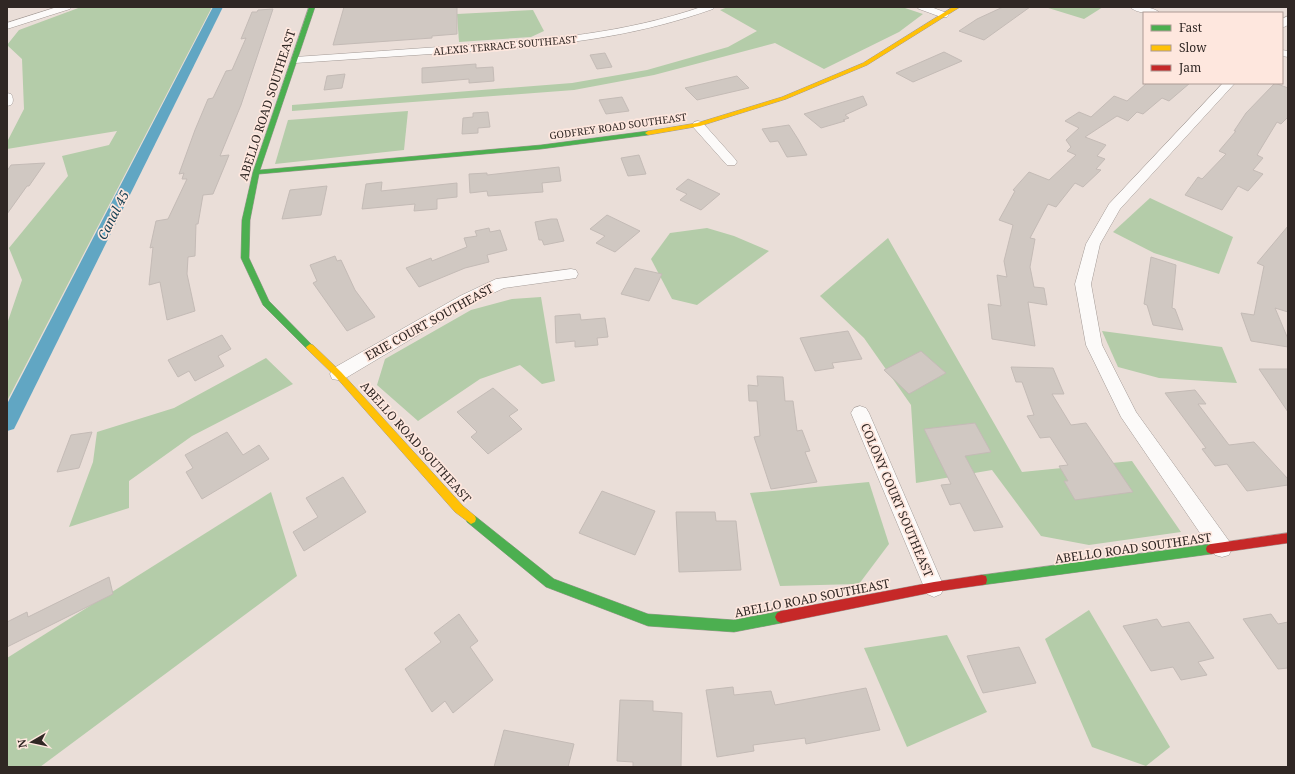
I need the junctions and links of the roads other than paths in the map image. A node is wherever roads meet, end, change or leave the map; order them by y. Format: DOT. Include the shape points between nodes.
graph roads {
  1 [pos="67,7"];
  2 [pos="312,7"];
  3 [pos="710,7"];
  4 [pos="922,7"];
  5 [pos="957,7"];
  6 [pos="1135,7"];
  7 [pos="1152,12"];
  8 [pos="944,15"];
  9 [pos="7,26"];
  10 [pos="295,60"];
  11 [pos="1228,84"];
  12 [pos="698,126"];
  13 [pos="731,162"];
  14 [pos="256,172"];
  15 [pos="571,274"];
  16 [pos="338,374"];
  17 [pos="860,413"];
  18 [pos="1288,538"];
  19 [pos="1222,548"];
  20 [pos="934,587"];
  1 -- 9 [label="street"];
  2 -- 10 [label="street, ABELLO ROAD SOUTHEAST"];
  3 -- 10 [label="street, ALEXIS TERRACE SOUTHEAST" via="657,24 604,36 543,43"];
  4 -- 8 [label="street"];
  5 -- 8 [label="street, GODFREY ROAD SOUTHEAST"];
  6 -- 7 [label="street"];
  8 -- 12 [label="street, GODFREY ROAD SOUTHEAST" via="865,64 784,98"];
  10 -- 14 [label="street, ABELLO ROAD SOUTHEAST"];
  11 -- 19 [label="street" via="1114,207 1093,244 1083,284 1094,345 1130,416"];
  12 -- 13 [label="street"];
  12 -- 14 [label="street, GODFREY ROAD SOUTHEAST" via="541,147"];
  14 -- 16 [label="street, ABELLO ROAD SOUTHEAST" via="246,220 245,258 266,302"];
  15 -- 16 [label="street, ERIE COURT SOUTHEAST" via="501,283 465,300"];
  16 -- 20 [label="street, ABELLO ROAD SOUTHEAST" via="459,509 550,583 648,620 734,626"];
  17 -- 20 [label="street, COLONY COURT SOUTHEAST"];
  18 -- 19 [label="street, ABELLO ROAD SOUTHEAST"];
  19 -- 20 [label="street, ABELLO ROAD SOUTHEAST"];
}
